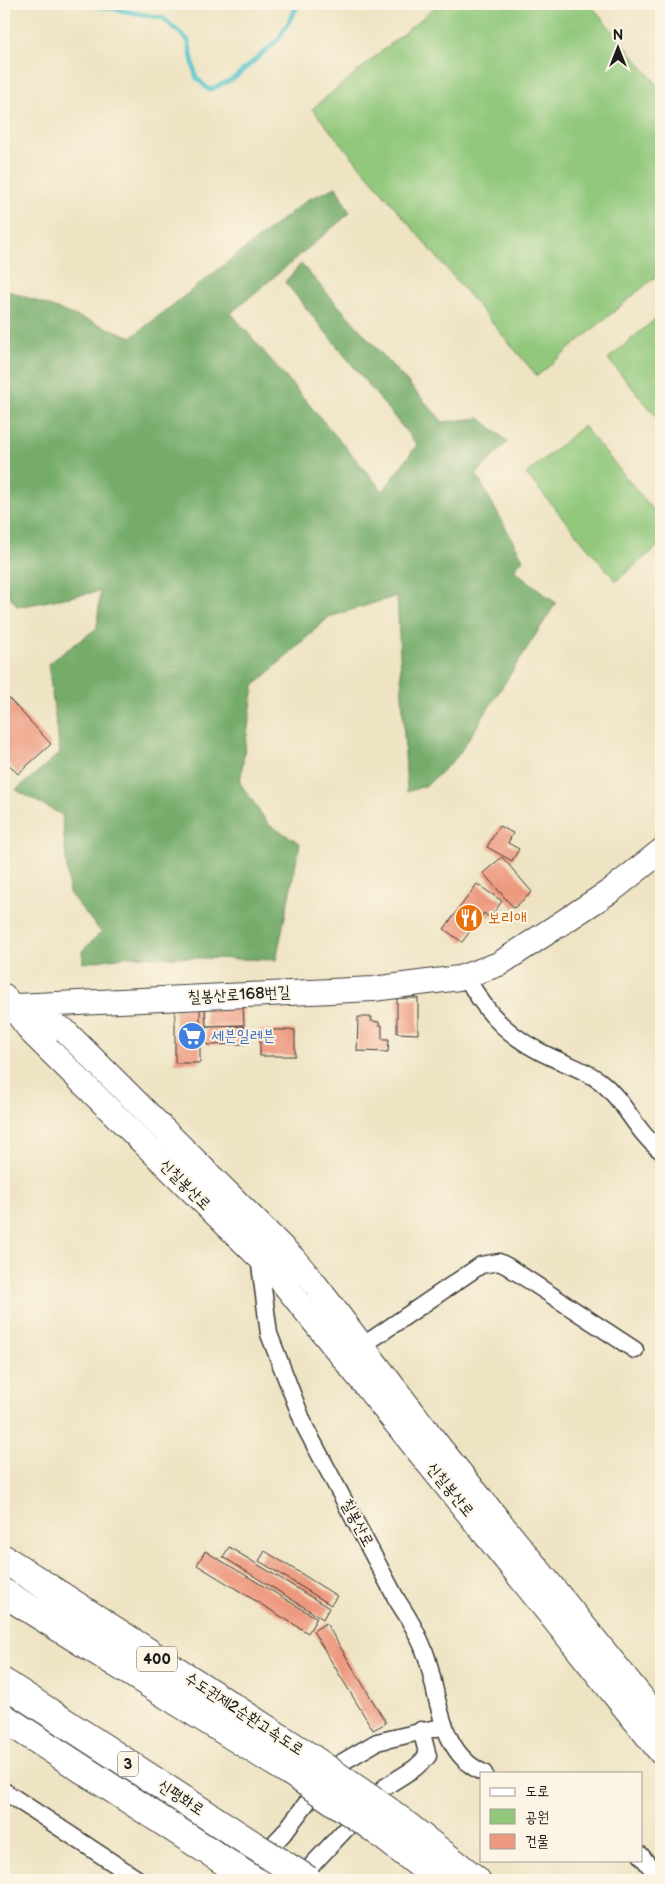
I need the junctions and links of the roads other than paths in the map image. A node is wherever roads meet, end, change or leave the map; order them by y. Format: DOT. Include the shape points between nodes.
graph roads {
  1 [pos="661,851"];
  2 [pos="466,976"];
  3 [pos="6,1003"];
  4 [pos="661,1151"];
  5 [pos="259,1257"];
  6 [pos="362,1346"];
  7 [pos="635,1350"];
  8 [pos="4,1559"];
  9 [pos="4,1593"];
  10 [pos="4,1683"];
  11 [pos="4,1718"];
  12 [pos="660,1718"];
  13 [pos="445,1726"];
  14 [pos="421,1730"];
  15 [pos="661,1753"];
  16 [pos="304,1767"];
  17 [pos="482,1772"];
  18 [pos="4,1791"];
  19 [pos="380,1819"];
  20 [pos="642,1856"];
  21 [pos="235,1873"];
  22 [pos="660,1876"];
  23 [pos="139,1880"];
  24 [pos="253,1880"];
  25 [pos="298,1880"];
  26 [pos="308,1880"];
  27 [pos="440,1880"];
  28 [pos="476,1880"];
  1 -- 2 [label="street, 칠봉산로168번길" via="612,890 499,964"];
  2 -- 3 [label="street, 칠봉산로168번길" via="373,989"];
  2 -- 4 [label="street" via="478,999 496,1021 539,1052 600,1081"];
  3 -- 5 [label="street, 신칠봉산로" via="32,1033"];
  3 -- 6 [label="street, 신칠봉산로" via="64,1030 294,1259"];
  5 -- 13 [label="street, 칠봉산로" via="266,1321 272,1344 306,1427 412,1623 426,1656"];
  5 -- 15 [label="street, 신칠봉산로" via="282,1281"];
  6 -- 7 [label="street" via="481,1265 491,1262 506,1266"];
  6 -- 12 [label="street, 신칠봉산로" via="441,1449"];
  8 -- 16 [label="highway, 수도권제2순환고속도로 / 400"];
  9 -- 16 [label="highway, 수도권제2순환고속도로 / 400"];
  10 -- 26 [label="highway, 신평화로 / 3, bridge"];
  11 -- 21 [label="highway, 신평화로 / 3"];
  13 -- 14 [label="street"];
  13 -- 17 [label="street, 칠봉산로" via="454,1748"];
  14 -- 21 [label="street" via="377,1742 334,1767 282,1834"];
  14 -- 25 [label="street" via="428,1756 385,1787"];
  16 -- 19 [label="highway, 수도권제2순환고속도로 / 400, bridge"];
  18 -- 23 [label="street"];
  19 -- 27 [label="highway, 수도권제2순환고속도로 / 400"];
  19 -- 28 [label="highway, 수도권제2순환고속도로 / 400"];
  20 -- 22 [label="street"];
  21 -- 24 [label="highway, 신평화로 / 3, bridge"];
}
